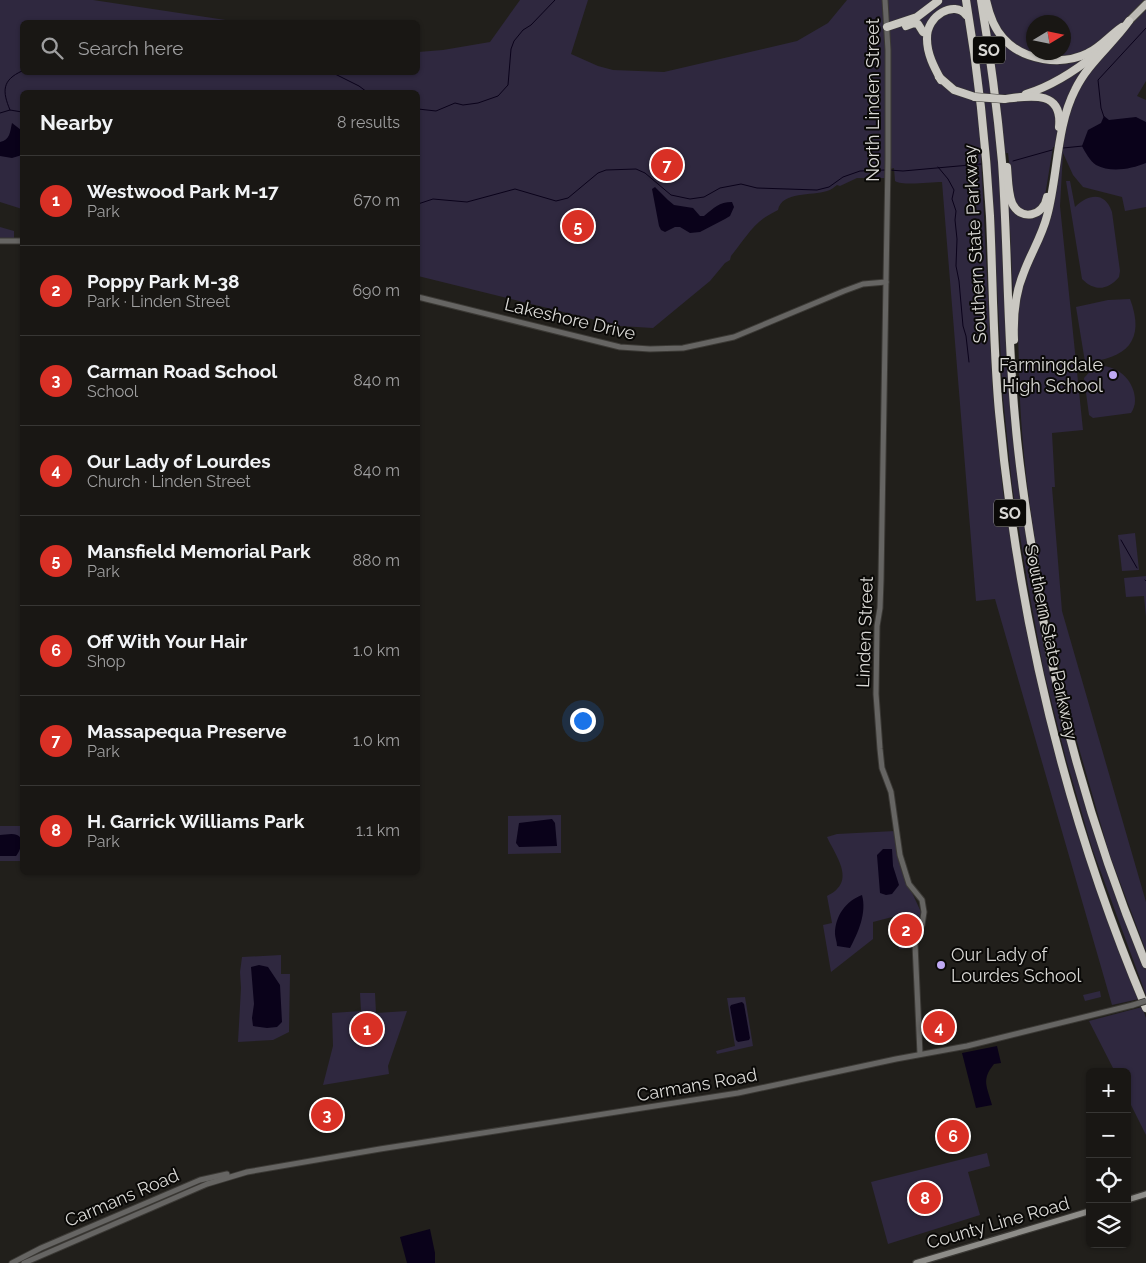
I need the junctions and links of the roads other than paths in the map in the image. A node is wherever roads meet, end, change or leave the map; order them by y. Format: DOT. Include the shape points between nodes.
graph roads {
  1 [pos="885,0"];
  2 [pos="966,0"];
  3 [pos="980,0"];
  4 [pos="986,0"];
  5 [pos="946,1"];
  6 [pos="1146,4"];
  7 [pos="932,7"];
  8 [pos="1129,21"];
  9 [pos="888,29"];
  10 [pos="923,32"];
  11 [pos="976,67"];
  12 [pos="941,80"];
  13 [pos="1013,97"];
  14 [pos="997,113"];
  15 [pos="888,200"];
  16 [pos="0,241"];
  17 [pos="20,241"];
  18 [pos="886,282"];
  19 [pos="420,297"];
  20 [pos="1015,419"];
  21 [pos="1146,964"];
  22 [pos="1146,1002"];
  23 [pos="1146,1008"];
  24 [pos="920,1054"];
  25 [pos="247,1172"];
  26 [pos="1146,1194"];
  27 [pos="1131,1199"];
  28 [pos="1086,1212"];
  29 [pos="12,1263"];
  30 [pos="24,1263"];
  31 [pos="916,1263"];
  1 -- 9 [label="street, North Linden Street"];
  2 -- 11 [label="highway, Southern State Parkway / SO"];
  3 -- 14 [label="highway, Southern State Parkway / SO"];
  4 -- 8 [label="highway" via="992,22 1002,38 1018,50 1042,59 1067,59 1089,53"];
  5 -- 7 [label="highway"];
  5 -- 11 [label="highway" via="960,4 965,13"];
  5 -- 12 [label="highway" via="934,14 927,34 929,54"];
  6 -- 8 [label="highway"];
  7 -- 9 [label="highway"];
  7 -- 10 [label="highway"];
  8 -- 13 [label="highway" via="1076,70 1043,88"];
  8 -- 20 [label="highway" via="1083,76 1066,114 1048,216 1023,273 1017,298 1014,325"];
  9 -- 10 [label="highway" via="914,23 920,25"];
  9 -- 15 [label="street, North Linden Street"];
  10 -- 12 [label="highway" via="926,57"];
  11 -- 23 [label="highway, Southern State Parkway / SO" via="987,172 1000,417 1011,518 1025,603 1050,718 1075,811 1109,914"];
  12 -- 13 [label="highway, bridge" via="954,90 975,97"];
  13 -- 14 [label="highway" via="1045,98 1054,103 1059,112 1047,200 1043,209 1035,214 1021,213 1013,204"];
  14 -- 20 [label="highway, Southern State Parkway / SO"];
  15 -- 18 [label="street, Linden Street"];
  16 -- 17 [label="street"];
  18 -- 19 [label="street, Lakeshore Drive" via="863,284 734,337 683,348 620,347"];
  18 -- 24 [label="street, Linden Street" via="876,703 882,768 892,792 900,855 909,884 922,900 924,912 915,944"];
  20 -- 21 [label="highway, Southern State Parkway / SO" via="1026,517 1063,710 1101,844"];
  22 -- 24 [label="street, Carmans Road, bridge" via="967,1046"];
  24 -- 25 [label="street, Carmans Road" via="729,1095"];
  25 -- 29 [label="street, Carmans Road" via="200,1180"];
  25 -- 30 [label="street, Carmans Road" via="207,1184"];
  26 -- 27 [label="main road"];
  28 -- 31 [label="main road, County Line Road"];
}
